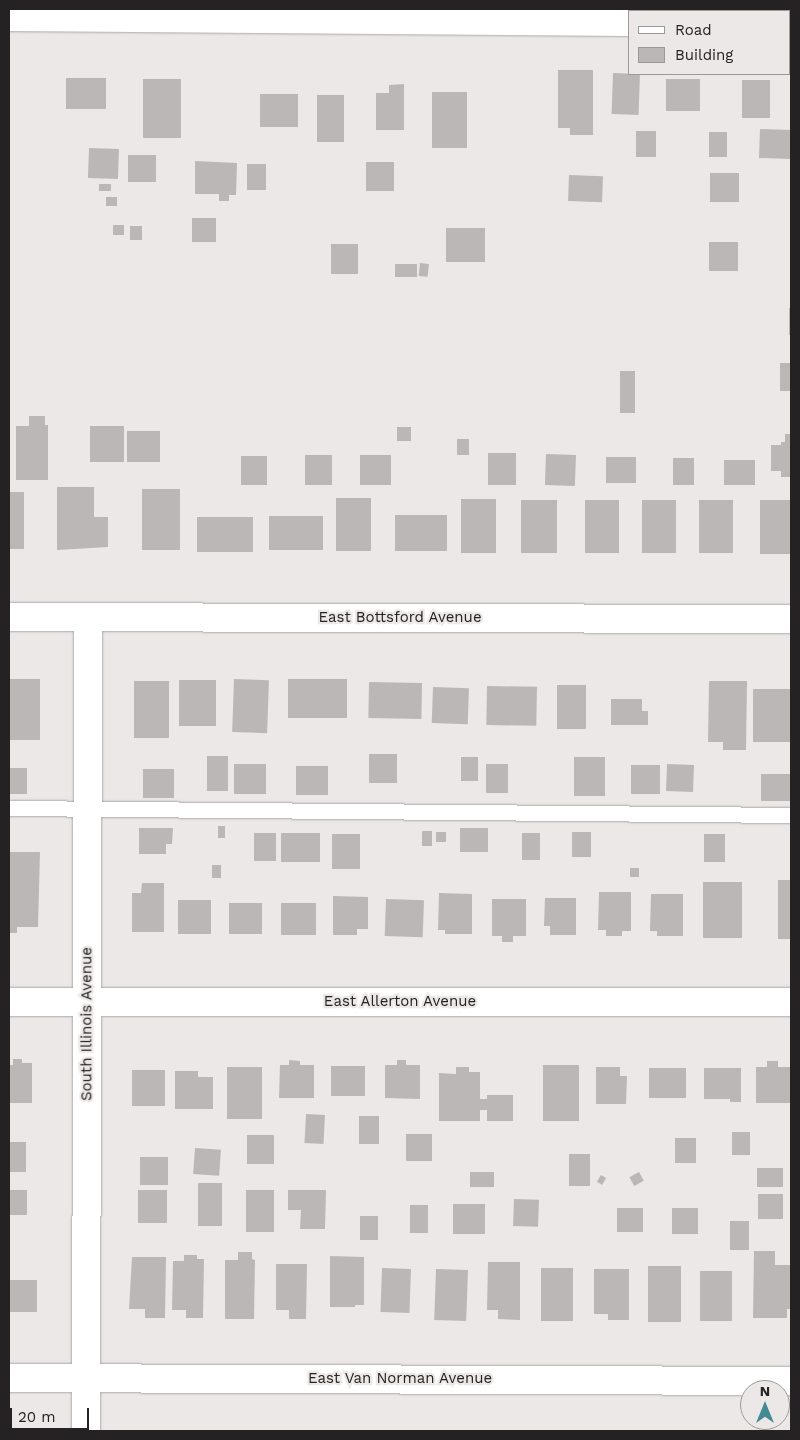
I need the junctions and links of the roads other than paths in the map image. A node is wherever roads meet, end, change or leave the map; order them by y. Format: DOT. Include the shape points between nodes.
graph roads {
  1 [pos="9,17"];
  2 [pos="628,22"];
  3 [pos="9,616"];
  4 [pos="88,617"];
  5 [pos="791,619"];
  6 [pos="9,808"];
  7 [pos="88,808"];
  8 [pos="791,815"];
  9 [pos="9,1002"];
  10 [pos="87,1002"];
  11 [pos="791,1002"];
  12 [pos="9,1378"];
  13 [pos="86,1378"];
  14 [pos="791,1381"];
  15 [pos="86,1431"];
  1 -- 2 [label="street"];
  3 -- 4 [label="street, East Bottsford Avenue"];
  4 -- 5 [label="street, East Bottsford Avenue"];
  4 -- 7 [label="street, South Illinois Avenue"];
  6 -- 7 [label="lane"];
  7 -- 8 [label="lane"];
  7 -- 10 [label="street, South Illinois Avenue"];
  9 -- 10 [label="street, East Allerton Avenue"];
  10 -- 11 [label="street, East Allerton Avenue"];
  10 -- 13 [label="street, South Illinois Avenue"];
  12 -- 13 [label="street, East Van Norman Avenue"];
  13 -- 14 [label="street, East Van Norman Avenue"];
  13 -- 15 [label="street, South Illinois Avenue"];
}
